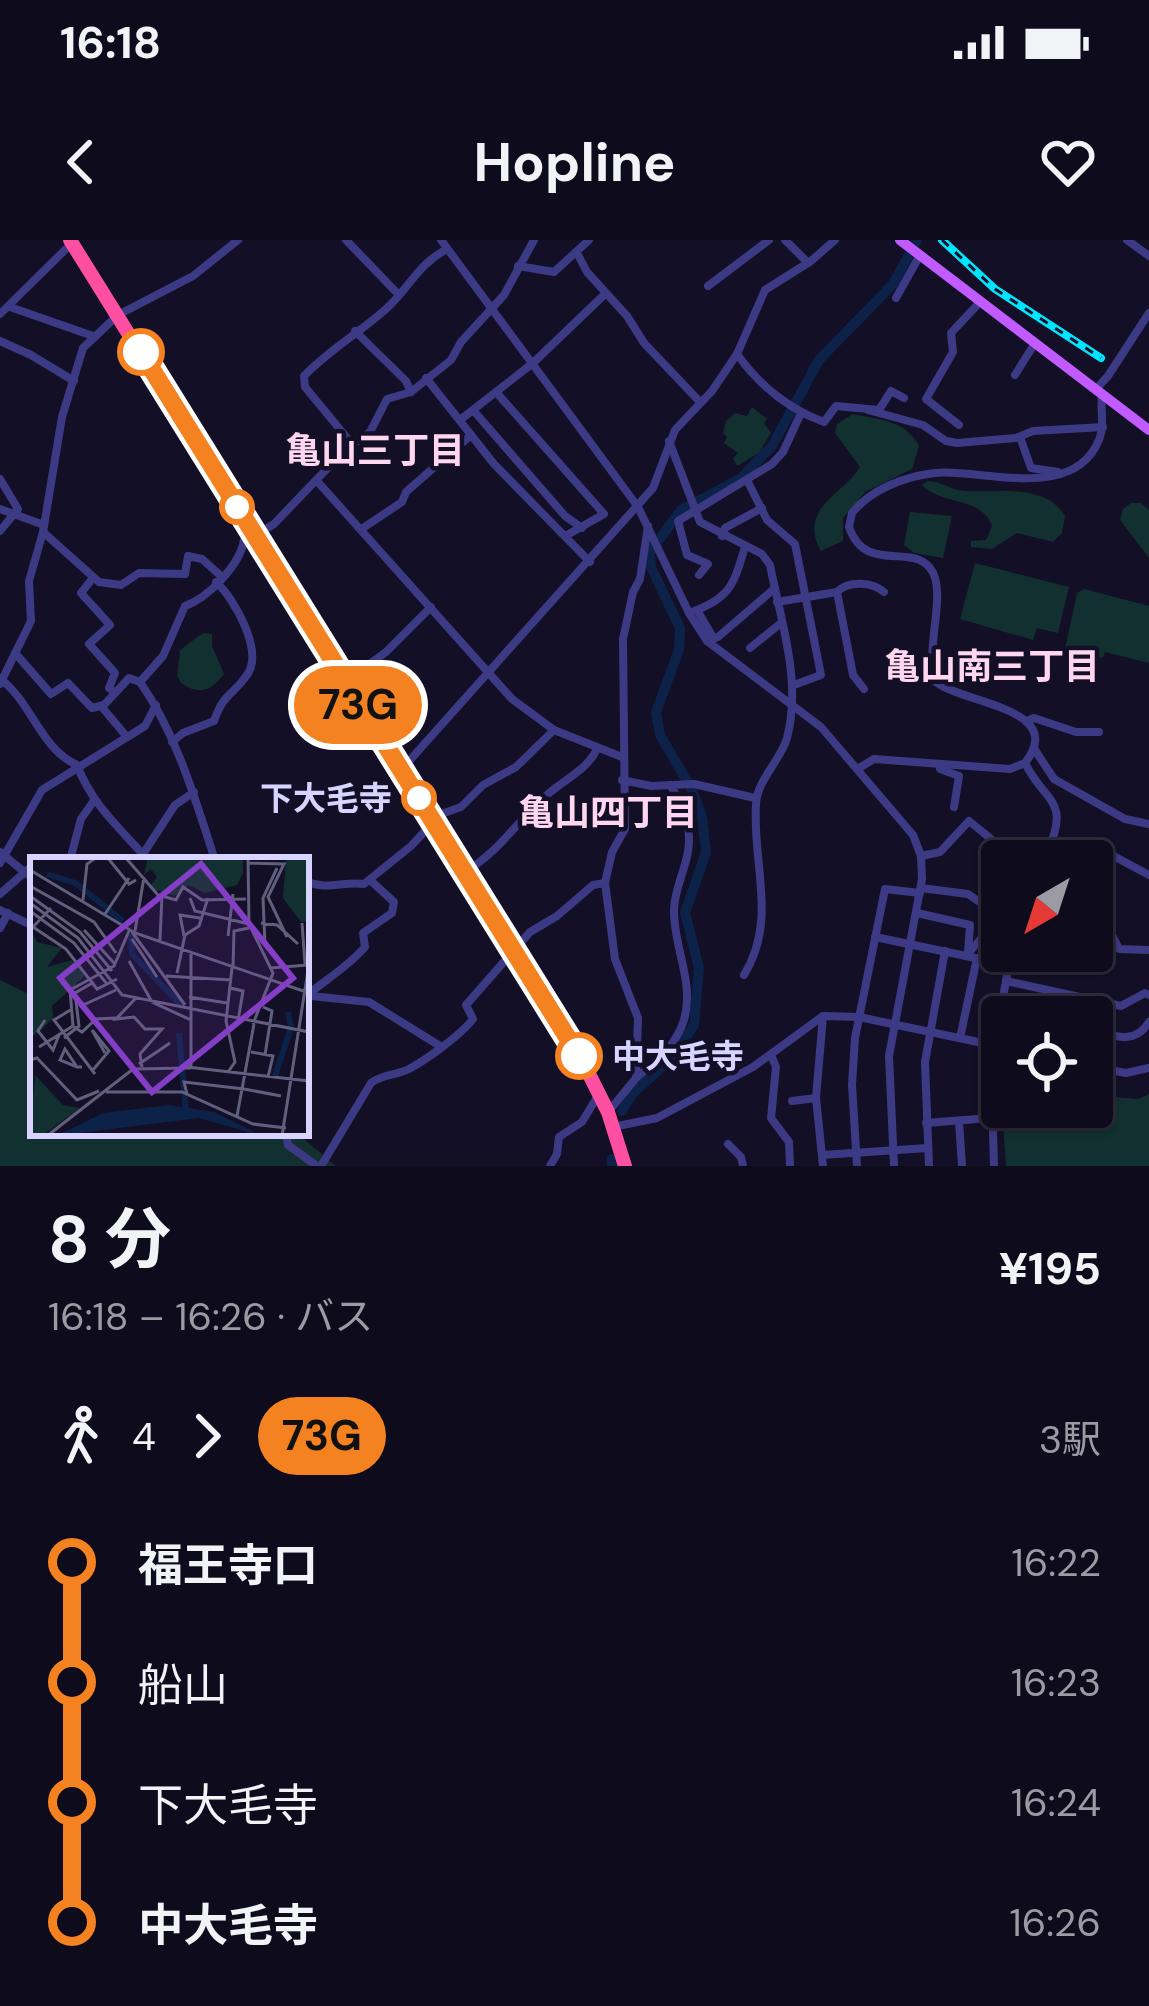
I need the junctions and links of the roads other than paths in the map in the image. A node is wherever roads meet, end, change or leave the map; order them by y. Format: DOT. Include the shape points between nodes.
graph roads {
  1 [pos="238,240"];
  2 [pos="346,240"];
  3 [pos="440,240"];
  4 [pos="534,240"];
  5 [pos="589,240"];
  6 [pos="769,240"];
  7 [pos="785,240"];
  8 [pos="835,240"];
  9 [pos="1127,240"];
  10 [pos="71,242"];
  11 [pos="913,247"];
  12 [pos="447,249"];
  13 [pos="577,254"];
  14 [pos="1149,256"];
  15 [pos="808,263"];
  16 [pos="518,266"];
  17 [pos="708,286"];
  18 [pos="398,294"];
  19 [pos="605,294"];
  20 [pos="896,298"];
  21 [pos="982,299"];
  22 [pos="10,307"];
  23 [pos="491,307"];
  24 [pos="0,314"];
  25 [pos="1149,314"];
  26 [pos="118,315"];
  27 [pos="355,331"];
  28 [pos="93,336"];
  29 [pos="1032,336"];
  30 [pos="0,341"];
  31 [pos="737,355"];
  32 [pos="533,363"];
  33 [pos="1015,375"];
  34 [pos="426,378"];
  35 [pos="74,381"];
  36 [pos="411,392"];
  37 [pos="496,392"];
  38 [pos="1098,392"];
  39 [pos="904,398"];
  40 [pos="700,403"];
  41 [pos="473,410"];
  42 [pos="868,410"];
  43 [pos="800,412"];
  44 [pos="460,420"];
  45 [pos="959,425"];
  46 [pos="1103,427"];
  47 [pos="1149,430"];
  48 [pos="471,435"];
  49 [pos="1021,437"];
  50 [pos="669,440"];
  51 [pos="352,444"];
  52 [pos="1060,472"];
  53 [pos="0,479"];
  54 [pos="317,481"];
  55 [pos="748,482"];
  56 [pos="638,507"];
  57 [pos="694,508"];
  58 [pos="762,508"];
  59 [pos="0,509"];
  60 [pos="13,515"];
  61 [pos="649,527"];
  62 [pos="44,528"];
  63 [pos="363,528"];
  64 [pos="582,528"];
  65 [pos="0,531"];
  66 [pos="254,534"];
  67 [pos="567,536"];
  68 [pos="722,536"];
  69 [pos="745,548"];
  70 [pos="590,562"];
  71 [pos="699,575"];
  72 [pos="92,579"];
  73 [pos="218,579"];
  74 [pos="775,588"];
  75 [pos="837,592"];
  76 [pos="884,592"];
  77 [pos="808,597"];
  78 [pos="777,602"];
  79 [pos="431,608"];
  80 [pos="693,611"];
  81 [pos="782,623"];
  82 [pos="711,640"];
  83 [pos="750,648"];
  84 [pos="14,653"];
  85 [pos="489,674"];
  86 [pos="1,679"];
  87 [pos="140,682"];
  88 [pos="344,683"];
  89 [pos="794,685"];
  90 [pos="864,689"];
  91 [pos="114,692"];
  92 [pos="792,703"];
  93 [pos="156,705"];
  94 [pos="100,706"];
  95 [pos="1027,721"];
  96 [pos="554,730"];
  97 [pos="1099,732"];
  98 [pos="127,737"];
  99 [pos="172,742"];
  100 [pos="597,749"];
  101 [pos="1034,750"];
  102 [pos="622,757"];
  103 [pos="1025,763"];
  104 [pos="939,764"];
  105 [pos="77,765"];
  106 [pos="859,768"];
  107 [pos="402,769"];
  108 [pos="622,780"];
  109 [pos="672,785"];
  110 [pos="194,792"];
  111 [pos="755,798"];
  112 [pos="93,802"];
  113 [pos="954,807"];
  114 [pos="433,821"];
  115 [pos="1149,824"];
  116 [pos="992,840"];
  117 [pos="1052,840"];
  118 [pos="921,856"];
  119 [pos="1113,856"];
  120 [pos="2,857"];
  121 [pos="71,857"];
  122 [pos="145,857"];
  123 [pos="214,857"];
  124 [pos="465,872"];
  125 [pos="29,875"];
  126 [pos="1149,875"];
  127 [pos="370,880"];
  128 [pos="309,882"];
  129 [pos="605,883"];
  130 [pos="921,890"];
  131 [pos="0,894"];
  132 [pos="981,903"];
  133 [pos="4,911"];
  134 [pos="916,913"];
  135 [pos="0,928"];
  136 [pos="875,937"];
  137 [pos="1113,938"];
  138 [pos="981,940"];
  139 [pos="910,943"];
  140 [pos="513,950"];
  141 [pos="1149,950"];
  142 [pos="946,951"];
  143 [pos="971,955"];
  144 [pos="744,975"];
  145 [pos="1006,981"];
  146 [pos="1149,995"];
  147 [pos="309,996"];
  148 [pos="1003,996"];
  149 [pos="1076,996"];
  150 [pos="1113,1004"];
  151 [pos="823,1016"];
  152 [pos="859,1017"];
  153 [pos="1149,1022"];
  154 [pos="894,1024"];
  155 [pos="929,1032"];
  156 [pos="1113,1035"];
  157 [pos="960,1038"];
  158 [pos="981,1043"];
  159 [pos="440,1046"];
  160 [pos="771,1055"];
  161 [pos="1149,1069"];
  162 [pos="1113,1070"];
  163 [pos="636,1078"];
  164 [pos="599,1093"];
  165 [pos="816,1098"];
  166 [pos="792,1101"];
  167 [pos="981,1119"];
  168 [pos="610,1120"];
  169 [pos="959,1121"];
  170 [pos="926,1123"];
  171 [pos="991,1128"];
  172 [pos="286,1136"];
  173 [pos="728,1144"];
  174 [pos="928,1148"];
  175 [pos="892,1150"];
  176 [pos="856,1154"];
  177 [pos="822,1161"];
  178 [pos="319,1166"];
  179 [pos="550,1166"];
  180 [pos="625,1166"];
  181 [pos="743,1166"];
  182 [pos="790,1166"];
  183 [pos="857,1166"];
  184 [pos="894,1166"];
  185 [pos="929,1166"];
  186 [pos="962,1166"];
  187 [pos="994,1166"];
  1 -- 26 [label="street" via="193,276"];
  2 -- 18 [label="street"];
  3 -- 12 [label="street"];
  4 -- 16 [label="street"];
  5 -- 13 [label="street"];
  6 -- 17 [label="street"];
  7 -- 15 [label="street"];
  8 -- 15 [label="street"];
  9 -- 14 [label="street"];
  10 -- 22 [label="street"];
  10 -- 26 [label="highway"];
  11 -- 20 [label="street"];
  11 -- 21 [label="main road"];
  12 -- 18 [label="street"];
  12 -- 23 [label="street"];
  13 -- 16 [label="street" via="554,272"];
  13 -- 19 [label="street"];
  15 -- 31 [label="street" via="765,290"];
  16 -- 23 [label="street"];
  18 -- 27 [label="street"];
  19 -- 32 [label="street"];
  19 -- 40 [label="street"];
  21 -- 29 [label="main road"];
  21 -- 45 [label="street" via="951,333 953,352 926,399"];
  22 -- 24 [label="street"];
  22 -- 28 [label="street"];
  23 -- 32 [label="street"];
  23 -- 34 [label="street" via="451,360"];
  25 -- 38 [label="street"];
  26 -- 28 [label="street"];
  26 -- 66 [label="highway"];
  27 -- 36 [label="street"];
  27 -- 51 [label="street" via="303,381"];
  28 -- 35 [label="street"];
  29 -- 33 [label="street"];
  29 -- 38 [label="main road"];
  30 -- 35 [label="street"];
  31 -- 40 [label="street"];
  31 -- 43 [label="street" via="752,377"];
  32 -- 37 [label="street"];
  32 -- 56 [label="street"];
  34 -- 36 [label="street"];
  34 -- 44 [label="street"];
  35 -- 62 [label="street"];
  36 -- 51 [label="street" via="387,399 375,426"];
  37 -- 41 [label="street"];
  37 -- 64 [label="street" via="604,514"];
  38 -- 46 [label="street"];
  38 -- 47 [label="main road"];
  39 -- 42 [label="street" via="891,391 879,410"];
  40 -- 50 [label="street"];
  41 -- 44 [label="street"];
  41 -- 64 [label="street"];
  42 -- 43 [label="street" via="836,406 824,422"];
  42 -- 49 [label="street" via="923,425 950,442"];
  43 -- 55 [label="street" via="783,452"];
  44 -- 48 [label="street"];
  46 -- 49 [label="street"];
  46 -- 52 [label="street" via="1090,454"];
  48 -- 63 [label="street"];
  48 -- 67 [label="street"];
  49 -- 52 [label="street" via="1031,468"];
  50 -- 56 [label="street"];
  50 -- 57 [label="street"];
  51 -- 54 [label="street"];
  52 -- 95 [label="street" via="1015,479 925,474 879,491 850,520 866,550 930,568 936,682"];
  53 -- 60 [label="street" via="15,500"];
  54 -- 63 [label="street"];
  54 -- 66 [label="street"];
  55 -- 57 [label="street"];
  55 -- 58 [label="street"];
  56 -- 61 [label="street"];
  56 -- 70 [label="street"];
  57 -- 68 [label="street"];
  57 -- 71 [label="street" via="678,521 687,555 708,564"];
  58 -- 68 [label="street"];
  58 -- 77 [label="street" via="796,544"];
  59 -- 60 [label="street"];
  60 -- 62 [label="street"];
  60 -- 65 [label="street"];
  61 -- 80 [label="street"];
  61 -- 102 [label="street" via="623,639"];
  62 -- 72 [label="street"];
  62 -- 84 [label="street" via="29,581 31,621"];
  63 -- 79 [label="street"];
  64 -- 67 [label="street"];
  66 -- 73 [label="street"];
  66 -- 88 [label="highway"];
  67 -- 70 [label="street"];
  68 -- 69 [label="street"];
  69 -- 74 [label="street" via="767,559"];
  69 -- 80 [label="street" via="733,588"];
  70 -- 85 [label="street"];
  72 -- 73 [label="street" via="121,585 139,573 185,574 188,556 202,559"];
  72 -- 91 [label="street" via="81,593 110,625 89,644 115,673"];
  73 -- 87 [label="street" via="185,606 164,656"];
  73 -- 99 [label="street" via="246,624 252,665 214,721"];
  74 -- 78 [label="street"];
  74 -- 82 [label="street"];
  75 -- 76 [label="street" via="845,585"];
  75 -- 77 [label="street"];
  75 -- 90 [label="street"];
  77 -- 78 [label="street"];
  77 -- 89 [label="street" via="821,675"];
  78 -- 81 [label="street"];
  79 -- 85 [label="street"];
  79 -- 88 [label="street"];
  80 -- 82 [label="street"];
  81 -- 83 [label="street"];
  81 -- 89 [label="street"];
  82 -- 92 [label="street"];
  84 -- 86 [label="street"];
  84 -- 94 [label="street" via="51,694 68,682 92,708"];
  85 -- 96 [label="street"];
  85 -- 107 [label="street"];
  86 -- 105 [label="street"];
  87 -- 91 [label="street" via="129,678"];
  87 -- 93 [label="street"];
  88 -- 107 [label="highway"];
  89 -- 92 [label="street"];
  91 -- 94 [label="street"];
  92 -- 106 [label="street"];
  92 -- 111 [label="street" via="787,740"];
  93 -- 98 [label="street"];
  93 -- 99 [label="street"];
  94 -- 98 [label="street"];
  95 -- 97 [label="street"];
  95 -- 101 [label="street"];
  96 -- 100 [label="street"];
  96 -- 114 [label="street" via="516,767"];
  98 -- 105 [label="street"];
  99 -- 110 [label="street"];
  100 -- 102 [label="street"];
  100 -- 124 [label="street" via="492,856"];
  101 -- 103 [label="street"];
  101 -- 115 [label="street" via="1054,779"];
  102 -- 108 [label="street"];
  103 -- 104 [label="street"];
  103 -- 117 [label="street" via="1056,806 1060,823"];
  104 -- 106 [label="street" via="874,759"];
  104 -- 113 [label="street" via="959,776"];
  105 -- 112 [label="street"];
  105 -- 120 [label="street" via="42,790"];
  106 -- 118 [label="street" via="908,826"];
  107 -- 114 [label="highway"];
  108 -- 109 [label="street"];
  108 -- 129 [label="street" via="625,829"];
  109 -- 111 [label="street"];
  109 -- 163 [label="street" via="689,832 674,910 687,1004 675,1040"];
  110 -- 122 [label="street" via="175,805"];
  110 -- 123 [label="street"];
  111 -- 144 [label="street" via="765,916"];
  112 -- 121 [label="street"];
  112 -- 122 [label="street"];
  114 -- 124 [label="highway"];
  114 -- 127 [label="street"];
  116 -- 118 [label="street" via="969,821 940,853"];
  118 -- 130 [label="street"];
  119 -- 126 [label="street"];
  120 -- 125 [label="street"];
  124 -- 140 [label="highway"];
  125 -- 131 [label="street"];
  127 -- 128 [label="street" via="327,888"];
  127 -- 147 [label="street" via="394,902 392,913 366,930 365,947"];
  129 -- 140 [label="street" via="592,885"];
  129 -- 163 [label="street" via="615,959 638,1018"];
  130 -- 132 [label="street"];
  130 -- 134 [label="street"];
  130 -- 136 [label="street" via="888,886"];
  133 -- 135 [label="street"];
  134 -- 139 [label="street"];
  134 -- 143 [label="street" via="970,925"];
  136 -- 139 [label="street"];
  136 -- 152 [label="street"];
  137 -- 141 [label="street" via="1119,950"];
  138 -- 143 [label="street"];
  139 -- 142 [label="street"];
  139 -- 154 [label="street"];
  140 -- 159 [label="street" via="466,1005 470,1024"];
  140 -- 164 [label="highway"];
  142 -- 143 [label="street"];
  142 -- 155 [label="street"];
  143 -- 145 [label="street" via="1009,965"];
  143 -- 157 [label="street"];
  145 -- 148 [label="street"];
  145 -- 149 [label="street"];
  146 -- 150 [label="street"];
  147 -- 159 [label="street" via="369,1002"];
  151 -- 152 [label="street"];
  151 -- 160 [label="street"];
  151 -- 165 [label="street"];
  152 -- 154 [label="street"];
  152 -- 176 [label="street"];
  153 -- 156 [label="street" via="1131,1038"];
  154 -- 155 [label="street"];
  154 -- 175 [label="street"];
  155 -- 157 [label="street"];
  155 -- 170 [label="street"];
  157 -- 158 [label="street"];
  159 -- 178 [label="street" via="371,1083"];
  160 -- 168 [label="street" via="656,1118"];
  160 -- 182 [label="street" via="771,1118 789,1142"];
  161 -- 162 [label="street"];
  163 -- 168 [label="street"];
  164 -- 168 [label="highway"];
  164 -- 179 [label="street" via="582,1122 557,1140"];
  165 -- 166 [label="street"];
  165 -- 177 [label="street"];
  167 -- 169 [label="street"];
  168 -- 180 [label="highway"];
  169 -- 170 [label="street"];
  169 -- 186 [label="street"];
  170 -- 174 [label="street"];
  171 -- 187 [label="street"];
  172 -- 178 [label="street"];
  173 -- 181 [label="street"];
  174 -- 175 [label="street"];
  174 -- 185 [label="street"];
  175 -- 176 [label="street"];
  175 -- 184 [label="street"];
  176 -- 177 [label="street"];
  176 -- 183 [label="street"];
}
